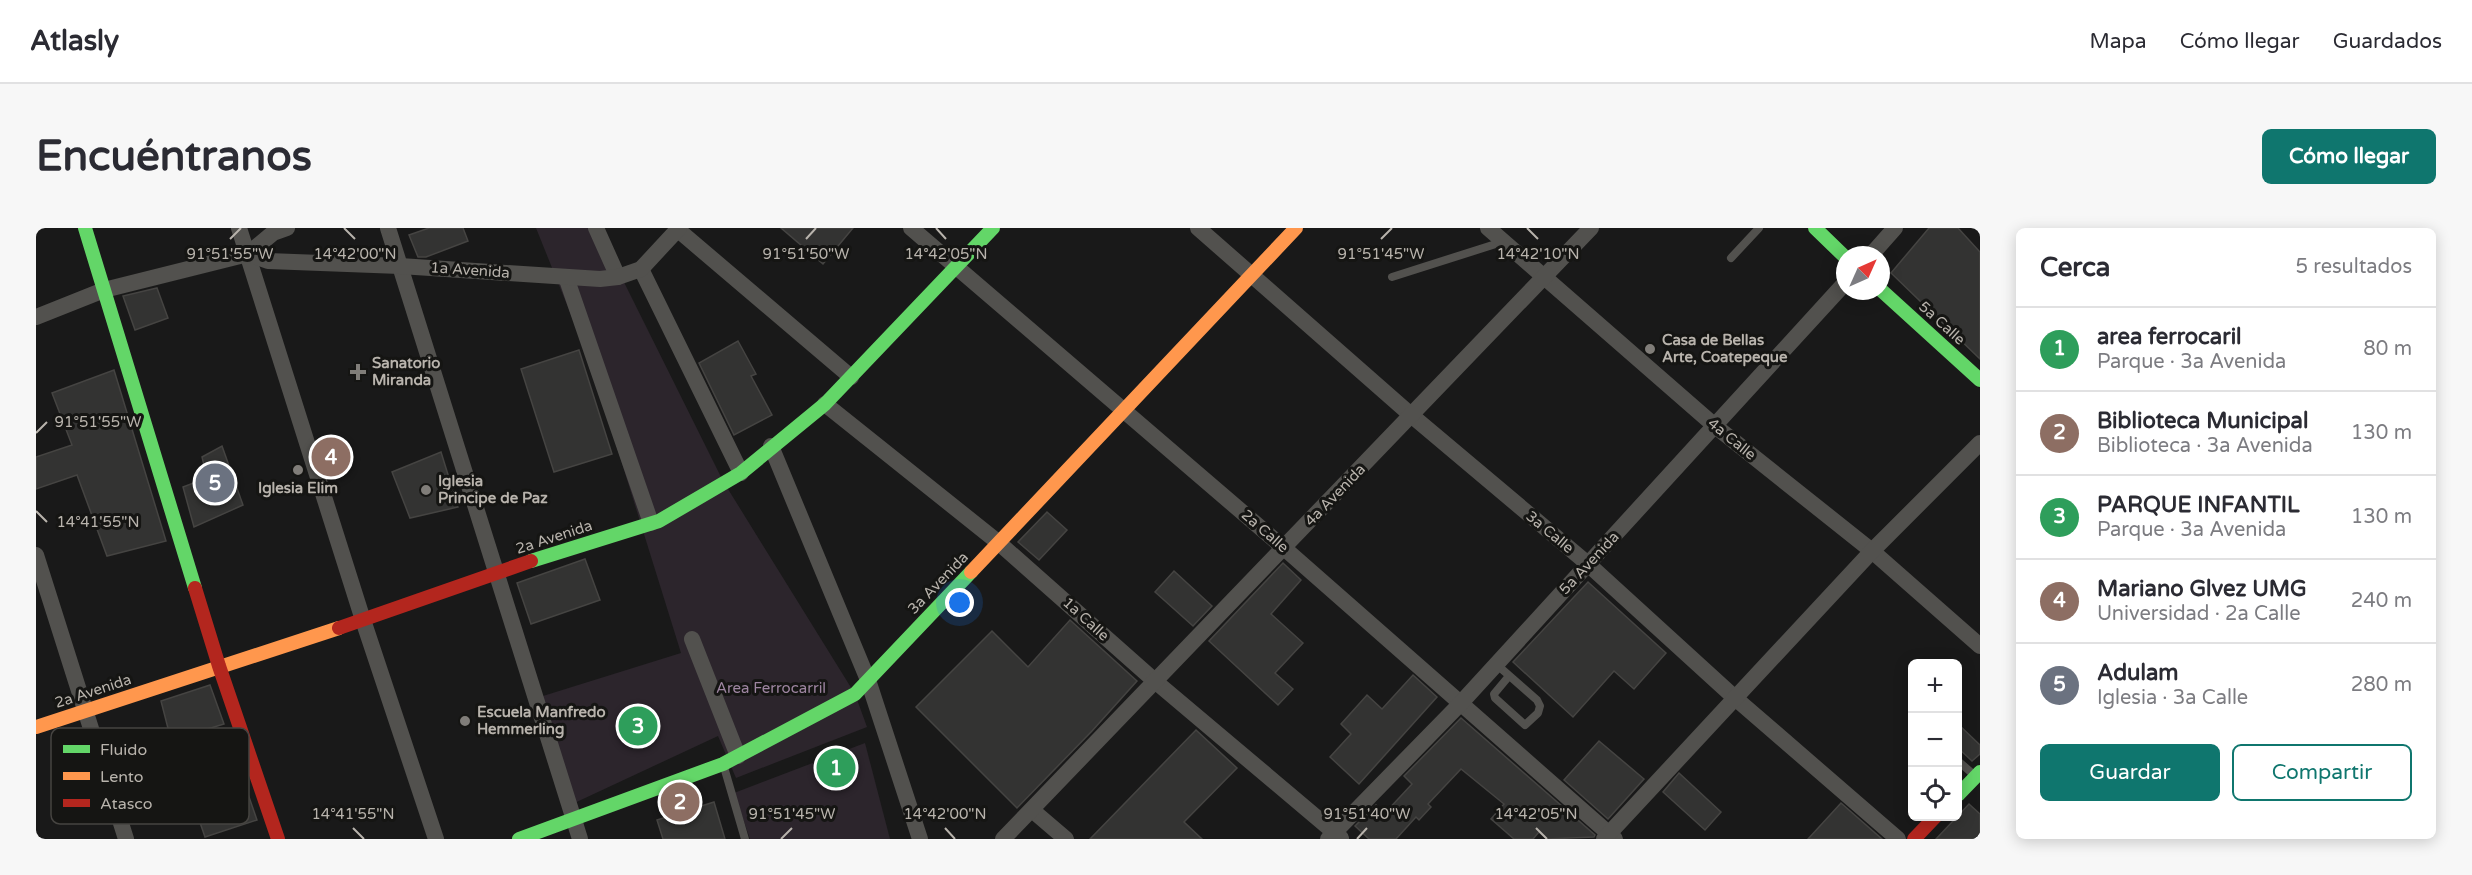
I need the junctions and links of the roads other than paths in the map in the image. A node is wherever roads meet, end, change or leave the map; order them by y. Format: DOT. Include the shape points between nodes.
graph roads {
  1 [pos="85,228"];
  2 [pos="239,228"];
  3 [pos="287,228"];
  4 [pos="388,228"];
  5 [pos="596,228"];
  6 [pos="911,228"];
  7 [pos="993,228"];
  8 [pos="1198,228"];
  9 [pos="1296,228"];
  10 [pos="1488,228"];
  11 [pos="1591,228"];
  12 [pos="1759,228"];
  13 [pos="1815,228"];
  14 [pos="1895,228"];
  15 [pos="678,229"];
  16 [pos="1503,241"];
  17 [pos="1879,246"];
  18 [pos="1836,248"];
  19 [pos="248,254"];
  20 [pos="1731,258"];
  21 [pos="400,266"];
  22 [pos="955,267"];
  23 [pos="641,269"];
  24 [pos="1253,276"];
  25 [pos="566,277"];
  26 [pos="618,277"];
  27 [pos="1392,277"];
  28 [pos="1543,278"];
  29 [pos="104,290"];
  30 [pos="1836,293"];
  31 [pos="1890,298"];
  32 [pos="36,317"];
  33 [pos="851,377"];
  34 [pos="1980,380"];
  35 [pos="825,404"];
  36 [pos="1125,411"];
  37 [pos="1411,416"];
  38 [pos="1715,426"];
  39 [pos="1980,443"];
  40 [pos="771,446"];
  41 [pos="741,473"];
  42 [pos="651,524"];
  43 [pos="999,543"];
  44 [pos="1284,548"];
  45 [pos="1872,551"];
  46 [pos="36,555"];
  47 [pos="1588,564"];
  48 [pos="497,572"];
  49 [pos="363,620"];
  50 [pos="692,639"];
  51 [pos="1980,646"];
  52 [pos="1496,664"];
  53 [pos="219,666"];
  54 [pos="1509,676"];
  55 [pos="868,680"];
  56 [pos="1156,682"];
  57 [pos="1735,698"];
  58 [pos="1460,704"];
  59 [pos="85,711"];
  60 [pos="36,727"];
  61 [pos="90,728"];
  62 [pos="241,728"];
  63 [pos="249,752"];
  64 [pos="730,760"];
  65 [pos="1962,764"];
  66 [pos="1978,774"];
  67 [pos="1962,791"];
  68 [pos="1032,810"];
  69 [pos="573,819"];
  70 [pos="1931,821"];
  71 [pos="121,824"];
  72 [pos="1335,837"];
  73 [pos="1609,837"];
  74 [pos="126,839"];
  75 [pos="279,839"];
  76 [pos="436,839"];
  77 [pos="519,839"];
  78 [pos="580,839"];
  79 [pos="745,839"];
  80 [pos="920,839"];
  81 [pos="1003,839"];
  82 [pos="1066,839"];
  83 [pos="1898,839"];
  84 [pos="1914,839"];
  1 -- 29 [label="main road"];
  2 -- 19 [label="street"];
  3 -- 19 [label="street" via="273,233"];
  4 -- 21 [label="street"];
  5 -- 26 [label="street"];
  6 -- 22 [label="street, 2a Calle"];
  7 -- 22 [label="main road, 2a Avenida"];
  8 -- 24 [label="street, 3a Calle"];
  9 -- 24 [label="main road, 3a Avenida"];
  10 -- 16 [label="street, 4a Calle"];
  11 -- 28 [label="street, 4a Avenida"];
  12 -- 20 [label="lane"];
  13 -- 18 [label="main road"];
  14 -- 17 [label="street"];
  15 -- 23 [label="street, 1a Avenida"];
  15 -- 33 [label="street"];
  16 -- 27 [label="lane"];
  16 -- 28 [label="street, 4a Calle"];
  19 -- 21 [label="street, 1a Avenida" via="268,261"];
  19 -- 29 [label="street, 1a Avenida"];
  19 -- 49 [label="street"];
  21 -- 25 [label="street, 1a Avenida"];
  21 -- 48 [label="street"];
  22 -- 33 [label="main road, 2a Avenida"];
  22 -- 36 [label="street, 2a Calle"];
  23 -- 26 [label="street, 1a Avenida"];
  23 -- 41 [label="street"];
  24 -- 36 [label="main road, 3a Avenida"];
  24 -- 37 [label="street, 3a Calle"];
  25 -- 26 [label="street, 1a Avenida"];
  25 -- 42 [label="street"];
  28 -- 37 [label="street, 4a Avenida"];
  28 -- 38 [label="street, 4a Calle"];
  29 -- 32 [label="street, 1a Avenida"];
  29 -- 53 [label="main road"];
  30 -- 38 [label="street, 5a Avenida"];
  31 -- 34 [label="main road, 5a Calle"];
  33 -- 35 [label="main road, 2a Avenida"];
  35 -- 40 [label="main road, 2a Avenida"];
  35 -- 43 [label="street, 1a Calle"];
  36 -- 43 [label="main road, 3a Avenida"];
  36 -- 44 [label="street, 2a Calle"];
  37 -- 44 [label="street, 4a Avenida"];
  37 -- 47 [label="street, 3a Calle"];
  38 -- 45 [label="street, 4a Calle"];
  38 -- 47 [label="street, 5a Avenida"];
  39 -- 45 [label="street"];
  40 -- 41 [label="main road, 2a Avenida"];
  40 -- 55 [label="street"];
  41 -- 42 [label="main road, 2a Avenida"];
  42 -- 48 [label="main road, 2a Avenida"];
  43 -- 55 [label="main road, 3a Avenida"];
  43 -- 56 [label="street, 1a Calle"];
  44 -- 56 [label="street, 4a Avenida"];
  44 -- 58 [label="street, 2a Calle"];
  45 -- 51 [label="street, 4a Calle"];
  45 -- 57 [label="street"];
  46 -- 59 [label="street"];
  47 -- 52 [label="street, 5a Avenida"];
  47 -- 57 [label="street, 3a Calle"];
  48 -- 49 [label="main road, 2a Avenida"];
  48 -- 69 [label="street"];
  49 -- 53 [label="main road, 2a Avenida"];
  49 -- 76 [label="street"];
  50 -- 64 [label="street"];
  52 -- 54 [label="lane"];
  52 -- 58 [label="street, 5a Avenida"];
  53 -- 59 [label="main road, 2a Avenida"];
  53 -- 62 [label="main road"];
  54 -- 54 [label="lane" via="1540,706 1525,725 1494,694"];
  55 -- 64 [label="main road, 3a Avenida" via="855,694"];
  55 -- 80 [label="street"];
  56 -- 68 [label="street, 4a Avenida"];
  56 -- 72 [label="street, 1a Calle"];
  57 -- 73 [label="street"];
  57 -- 83 [label="street, 3a Calle"];
  58 -- 72 [label="street, 5a Avenida"];
  58 -- 73 [label="street, 2a Calle"];
  59 -- 60 [label="main road, 2a Avenida"];
  59 -- 61 [label="street"];
  63 -- 75 [label="main road"];
  64 -- 69 [label="main road, 3a Avenida"];
  64 -- 79 [label="lane"];
  65 -- 66 [label="lane"];
  66 -- 67 [label="main road"];
  68 -- 81 [label="street, 4a Avenida"];
  68 -- 82 [label="street"];
  69 -- 77 [label="main road, 3a Avenida"];
  69 -- 78 [label="street"];
  70 -- 84 [label="main road"];
  71 -- 74 [label="street"];
}
